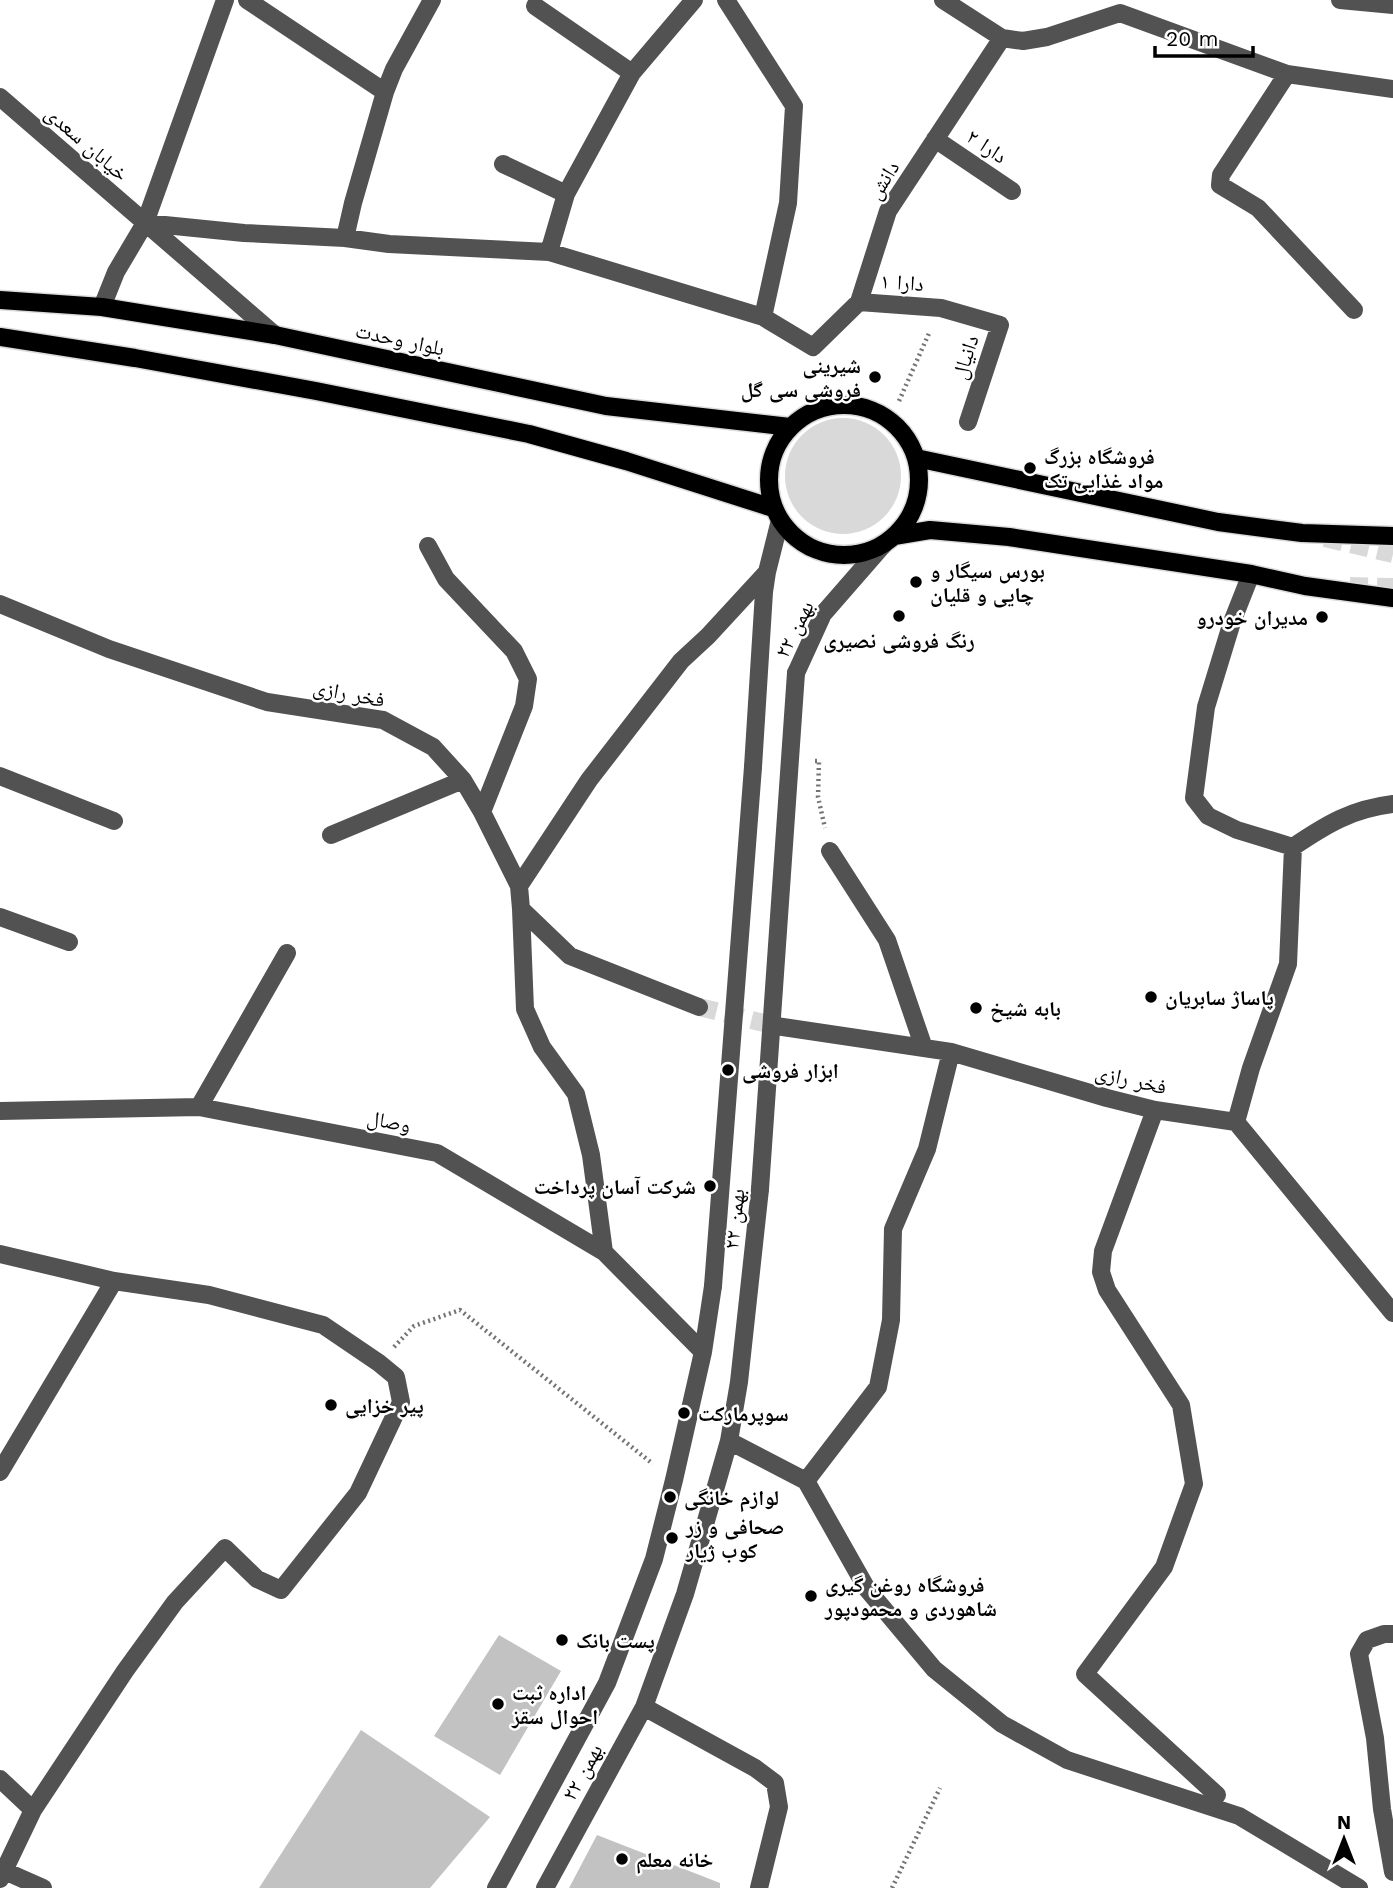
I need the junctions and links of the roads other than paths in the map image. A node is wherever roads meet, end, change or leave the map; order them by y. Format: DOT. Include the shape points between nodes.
graph roads {
  1 [pos="225,0"];
  2 [pos="247,0"];
  3 [pos="432,0"];
  4 [pos="694,0"];
  5 [pos="726,0"];
  6 [pos="943,0"];
  7 [pos="1340,0"];
  8 [pos="1393,5"];
  9 [pos="535,6"];
  10 [pos="1002,38"];
  11 [pos="632,73"];
  12 [pos="1287,74"];
  13 [pos="1393,89"];
  14 [pos="385,92"];
  15 [pos="0,97"];
  16 [pos="935,139"];
  17 [pos="503,164"];
  18 [pos="1012,191"];
  19 [pos="566,194"];
  20 [pos="145,223"];
  21 [pos="345,238"];
  22 [pos="549,253"];
  23 [pos="0,300"];
  24 [pos="859,302"];
  25 [pos="102,307"];
  26 [pos="941,308"];
  27 [pos="1354,310"];
  28 [pos="763,317"];
  29 [pos="275,335"];
  30 [pos="0,337"];
  31 [pos="968,422"];
  32 [pos="790,427"];
  33 [pos="916,458"];
  34 [pos="777,514"];
  35 [pos="1393,536"];
  36 [pos="889,540"];
  37 [pos="428,546"];
  38 [pos="767,572"];
  39 [pos="1251,574"];
  40 [pos="1393,598"];
  41 [pos="0,604"];
  42 [pos="0,776"];
  43 [pos="463,780"];
  44 [pos="1393,804"];
  45 [pos="482,812"];
  46 [pos="114,821"];
  47 [pos="331,835"];
  48 [pos="1293,847"];
  49 [pos="830,850"];
  50 [pos="519,886"];
  51 [pos="521,909"];
  52 [pos="0,917"];
  53 [pos="69,942"];
  54 [pos="287,953"];
  55 [pos="699,1007"];
  56 [pos="776,1026"];
  57 [pos="923,1048"];
  58 [pos="951,1052"];
  59 [pos="199,1107"];
  60 [pos="1155,1110"];
  61 [pos="0,1111"];
  62 [pos="1236,1122"];
  63 [pos="604,1252"];
  64 [pos="0,1254"];
  65 [pos="114,1281"];
  66 [pos="1393,1313"];
  67 [pos="703,1352"];
  68 [pos="729,1441"];
  69 [pos="0,1472"];
  70 [pos="806,1481"];
  71 [pos="1393,1634"];
  72 [pos="644,1707"];
  73 [pos="0,1779"];
  74 [pos="1217,1795"];
  75 [pos="33,1810"];
  76 [pos="1,1872"];
  77 [pos="1393,1872"];
  78 [pos="43,1888"];
  79 [pos="496,1888"];
  80 [pos="544,1888"];
  81 [pos="759,1888"];
  82 [pos="1359,1888"];
  1 -- 20 [label="street"];
  2 -- 14 [label="street"];
  3 -- 14 [label="street"];
  4 -- 11 [label="street"];
  5 -- 28 [label="street" via="794,106 789,203"];
  6 -- 10 [label="street"];
  7 -- 8 [label="street"];
  9 -- 11 [label="street"];
  10 -- 12 [label="street" via="1047,37 1120,13"];
  10 -- 16 [label="street, دانش"];
  11 -- 19 [label="street"];
  12 -- 13 [label="street"];
  12 -- 27 [label="street" via="1221,174 1220,185 1258,208"];
  14 -- 21 [label="street"];
  15 -- 20 [label="street, خیابان سعدی"];
  16 -- 18 [label="street, دارا ۲"];
  16 -- 24 [label="street, دانش" via="888,211"];
  17 -- 19 [label="street"];
  19 -- 22 [label="street"];
  20 -- 21 [label="street"];
  20 -- 25 [label="street"];
  20 -- 29 [label="street, خیابان سعدی"];
  21 -- 22 [label="street"];
  22 -- 28 [label="street"];
  23 -- 25 [label="main road, بلوار وحدت"];
  24 -- 26 [label="street, دارا ۱"];
  24 -- 28 [label="street, دانش" via="813,347"];
  25 -- 29 [label="main road, بلوار وحدت"];
  26 -- 31 [label="street, دانیال" via="1000,326"];
  29 -- 32 [label="main road, بلوار وحدت" via="606,406"];
  30 -- 34 [label="main road" via="316,391 529,434 626,461"];
  32 -- 33 [label="main road" via="829,406 873,410 892,421"];
  32 -- 34 [label="main road" via="779,440 768,474"];
  33 -- 35 [label="main road" via="1218,522 1302,533"];
  33 -- 36 [label="main road" via="920,475 914,509"];
  34 -- 36 [label="main road" via="796,538 816,550 862,553"];
  34 -- 38 [label="street, ۲۲ بهمن"];
  36 -- 39 [label="main road" via="930,530 1009,537"];
  36 -- 68 [label="street, ۲۲ بهمن, bridge" via="823,614 796,673 760,1189"];
  37 -- 45 [label="street" via="446,579 514,651 528,679 524,706"];
  38 -- 50 [label="street" via="681,661 589,780"];
  38 -- 67 [label="street, ۲۲ بهمن, bridge" via="713,1286"];
  39 -- 40 [label="main road"];
  39 -- 48 [label="street" via="1231,622 1206,707 1194,798 1218,821"];
  41 -- 43 [label="street, فخر رازی" via="109,649 267,702 383,720 433,747"];
  42 -- 46 [label="street"];
  43 -- 45 [label="street, فخر رازی"];
  43 -- 47 [label="street"];
  44 -- 48 [label="street" via="1328,823"];
  45 -- 50 [label="street, فخر رازی"];
  48 -- 62 [label="street" via="1288,964"];
  49 -- 57 [label="street" via="887,940"];
  50 -- 51 [label="street, فخر رازی"];
  51 -- 55 [label="street" via="570,956"];
  51 -- 63 [label="street, فخر رازی" via="526,1009 542,1047 576,1094 591,1154"];
  52 -- 53 [label="street"];
  54 -- 59 [label="street"];
  56 -- 57 [label="street, فخر رازی"];
  57 -- 58 [label="street, فخر رازی"];
  58 -- 60 [label="street, فخر رازی"];
  58 -- 70 [label="street" via="928,1149 893,1229 891,1320 878,1387"];
  59 -- 61 [label="street, وصال"];
  59 -- 63 [label="street, وصال" via="437,1153"];
  60 -- 62 [label="street, فخر رازی"];
  60 -- 74 [label="street" via="1103,1251 1101,1272 1107,1290 1181,1405 1194,1483 1164,1567 1085,1674"];
  62 -- 66 [label="street"];
  63 -- 67 [label="street, وصال"];
  64 -- 65 [label="street"];
  65 -- 69 [label="street"];
  65 -- 75 [label="street" via="209,1294 323,1325 396,1377 401,1402 358,1493 281,1590 257,1579 225,1548 175,1602"];
  67 -- 79 [label="street, ۲۲ بهمن" via="654,1559 607,1684"];
  68 -- 70 [label="street"];
  68 -- 72 [label="street, ۲۲ بهمن" via="685,1594"];
  70 -- 82 [label="street" via="867,1589 934,1669 1002,1724 1067,1760 1240,1816"];
  71 -- 77 [label="street" via="1367,1640 1359,1654"];
  72 -- 80 [label="street, ۲۲ بهمن"];
  72 -- 81 [label="street" via="775,1783 779,1807"];
  73 -- 75 [label="street"];
  75 -- 76 [label="street"];
  76 -- 78 [label="street"];
}
